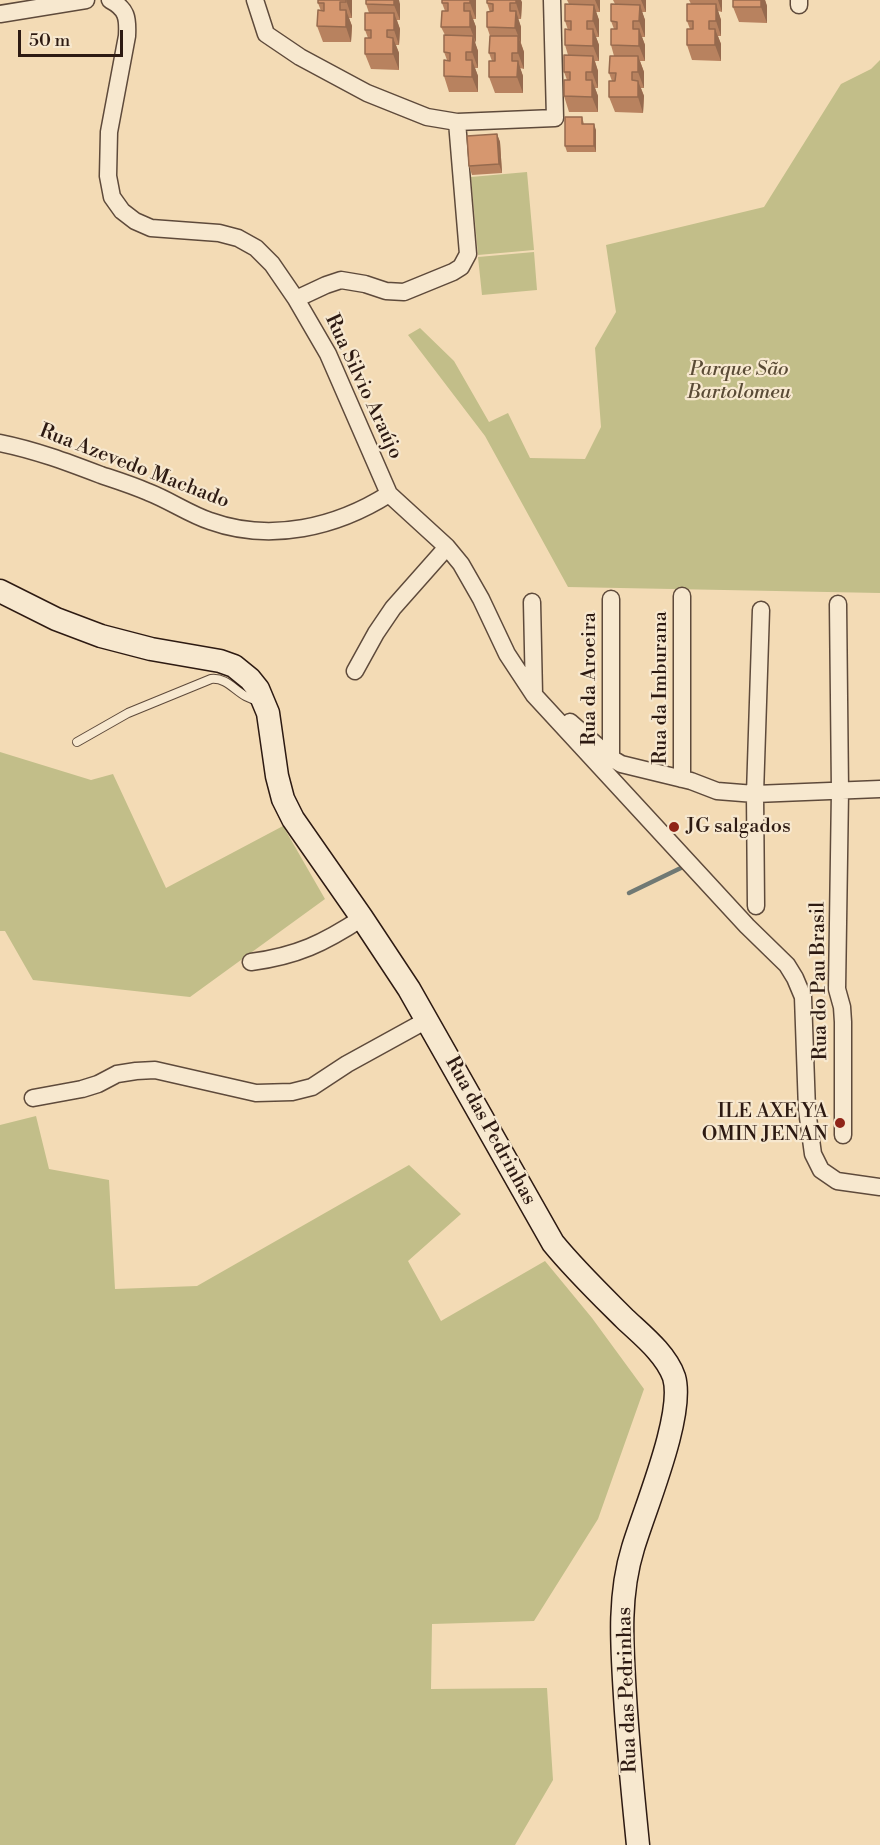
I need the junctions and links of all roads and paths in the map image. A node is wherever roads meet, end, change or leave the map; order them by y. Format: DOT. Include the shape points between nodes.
graph roads {
  1 [pos="86,0"];
  2 [pos="110,0"];
  3 [pos="255,0"];
  4 [pos="552,0"];
  5 [pos="0,14"];
  6 [pos="457,122"];
  7 [pos="296,299"];
  8 [pos="0,443"];
  9 [pos="389,494"];
  10 [pos="447,547"];
  11 [pos="0,591"];
  12 [pos="682,596"];
  13 [pos="611,599"];
  14 [pos="532,602"];
  15 [pos="838,604"];
  16 [pos="761,610"];
  17 [pos="355,671"];
  18 [pos="534,695"];
  19 [pos="264,701"];
  20 [pos="549,712"];
  21 [pos="77,742"];
  22 [pos="611,758"];
  23 [pos="682,779"];
  24 [pos="880,789"];
  25 [pos="840,790"];
  26 [pos="755,794"];
  27 [pos="756,906"];
  28 [pos="362,918"];
  29 [pos="251,962"];
  30 [pos="427,1020"];
  31 [pos="33,1098"];
  32 [pos="843,1135"];
  33 [pos="880,1187"];
  34 [pos="638,1845"];
  1 -- 5 [label="street"];
  2 -- 7 [label="street, Rua Silvio Araújo" via="123,9 128,20 109,132 108,176 112,196 122,211 151,228 219,233 256,248"];
  3 -- 6 [label="street" via="266,34 300,57 367,93 427,117"];
  4 -- 6 [label="street" via="555,118"];
  6 -- 7 [label="street" via="468,254 461,267 404,292 340,280"];
  7 -- 9 [label="street, Rua Silvio Araújo" via="328,354"];
  8 -- 9 [label="street, Rua Azevedo Machado" via="38,452 134,486 210,521 251,531 323,525 367,508"];
  9 -- 10 [label="street"];
  10 -- 17 [label="street" via="393,608"];
  10 -- 18 [label="street" via="470,578 507,654"];
  11 -- 19 [label="main road, Rua das Pedrinhas" via="100,636 234,666 250,679"];
  12 -- 23 [label="street, Rua da Imburana"];
  13 -- 22 [label="street, Rua da Aroeira"];
  14 -- 18 [label="street"];
  15 -- 25 [label="street, Rua do Pau Brasil"];
  16 -- 26 [label="street"];
  18 -- 20 [label="street"];
  19 -- 21 [label="lane" via="250,699 222,679 212,679 128,713"];
  19 -- 28 [label="main road, Rua das Pedrinhas" via="277,776 293,819"];
  20 -- 22 [label="street" via="570,722"];
  20 -- 33 [label="street" via="787,965 803,997 807,1110 813,1154 821,1170 837,1181"];
  22 -- 23 [label="street"];
  23 -- 26 [label="street" via="717,791"];
  24 -- 25 [label="street"];
  25 -- 26 [label="street"];
  25 -- 32 [label="street, Rua do Pau Brasil" via="837,990 842,1006"];
  26 -- 27 [label="street"];
  28 -- 29 [label="street" via="309,948"];
  28 -- 30 [label="main road, Rua das Pedrinhas"];
  30 -- 31 [label="street" via="312,1087 292,1092 256,1094 155,1070 117,1074 82,1089"];
  30 -- 34 [label="main road, Rua das Pedrinhas" via="553,1243 658,1352 673,1376 676,1408 632,1550 622,1605 629,1762"];
}
